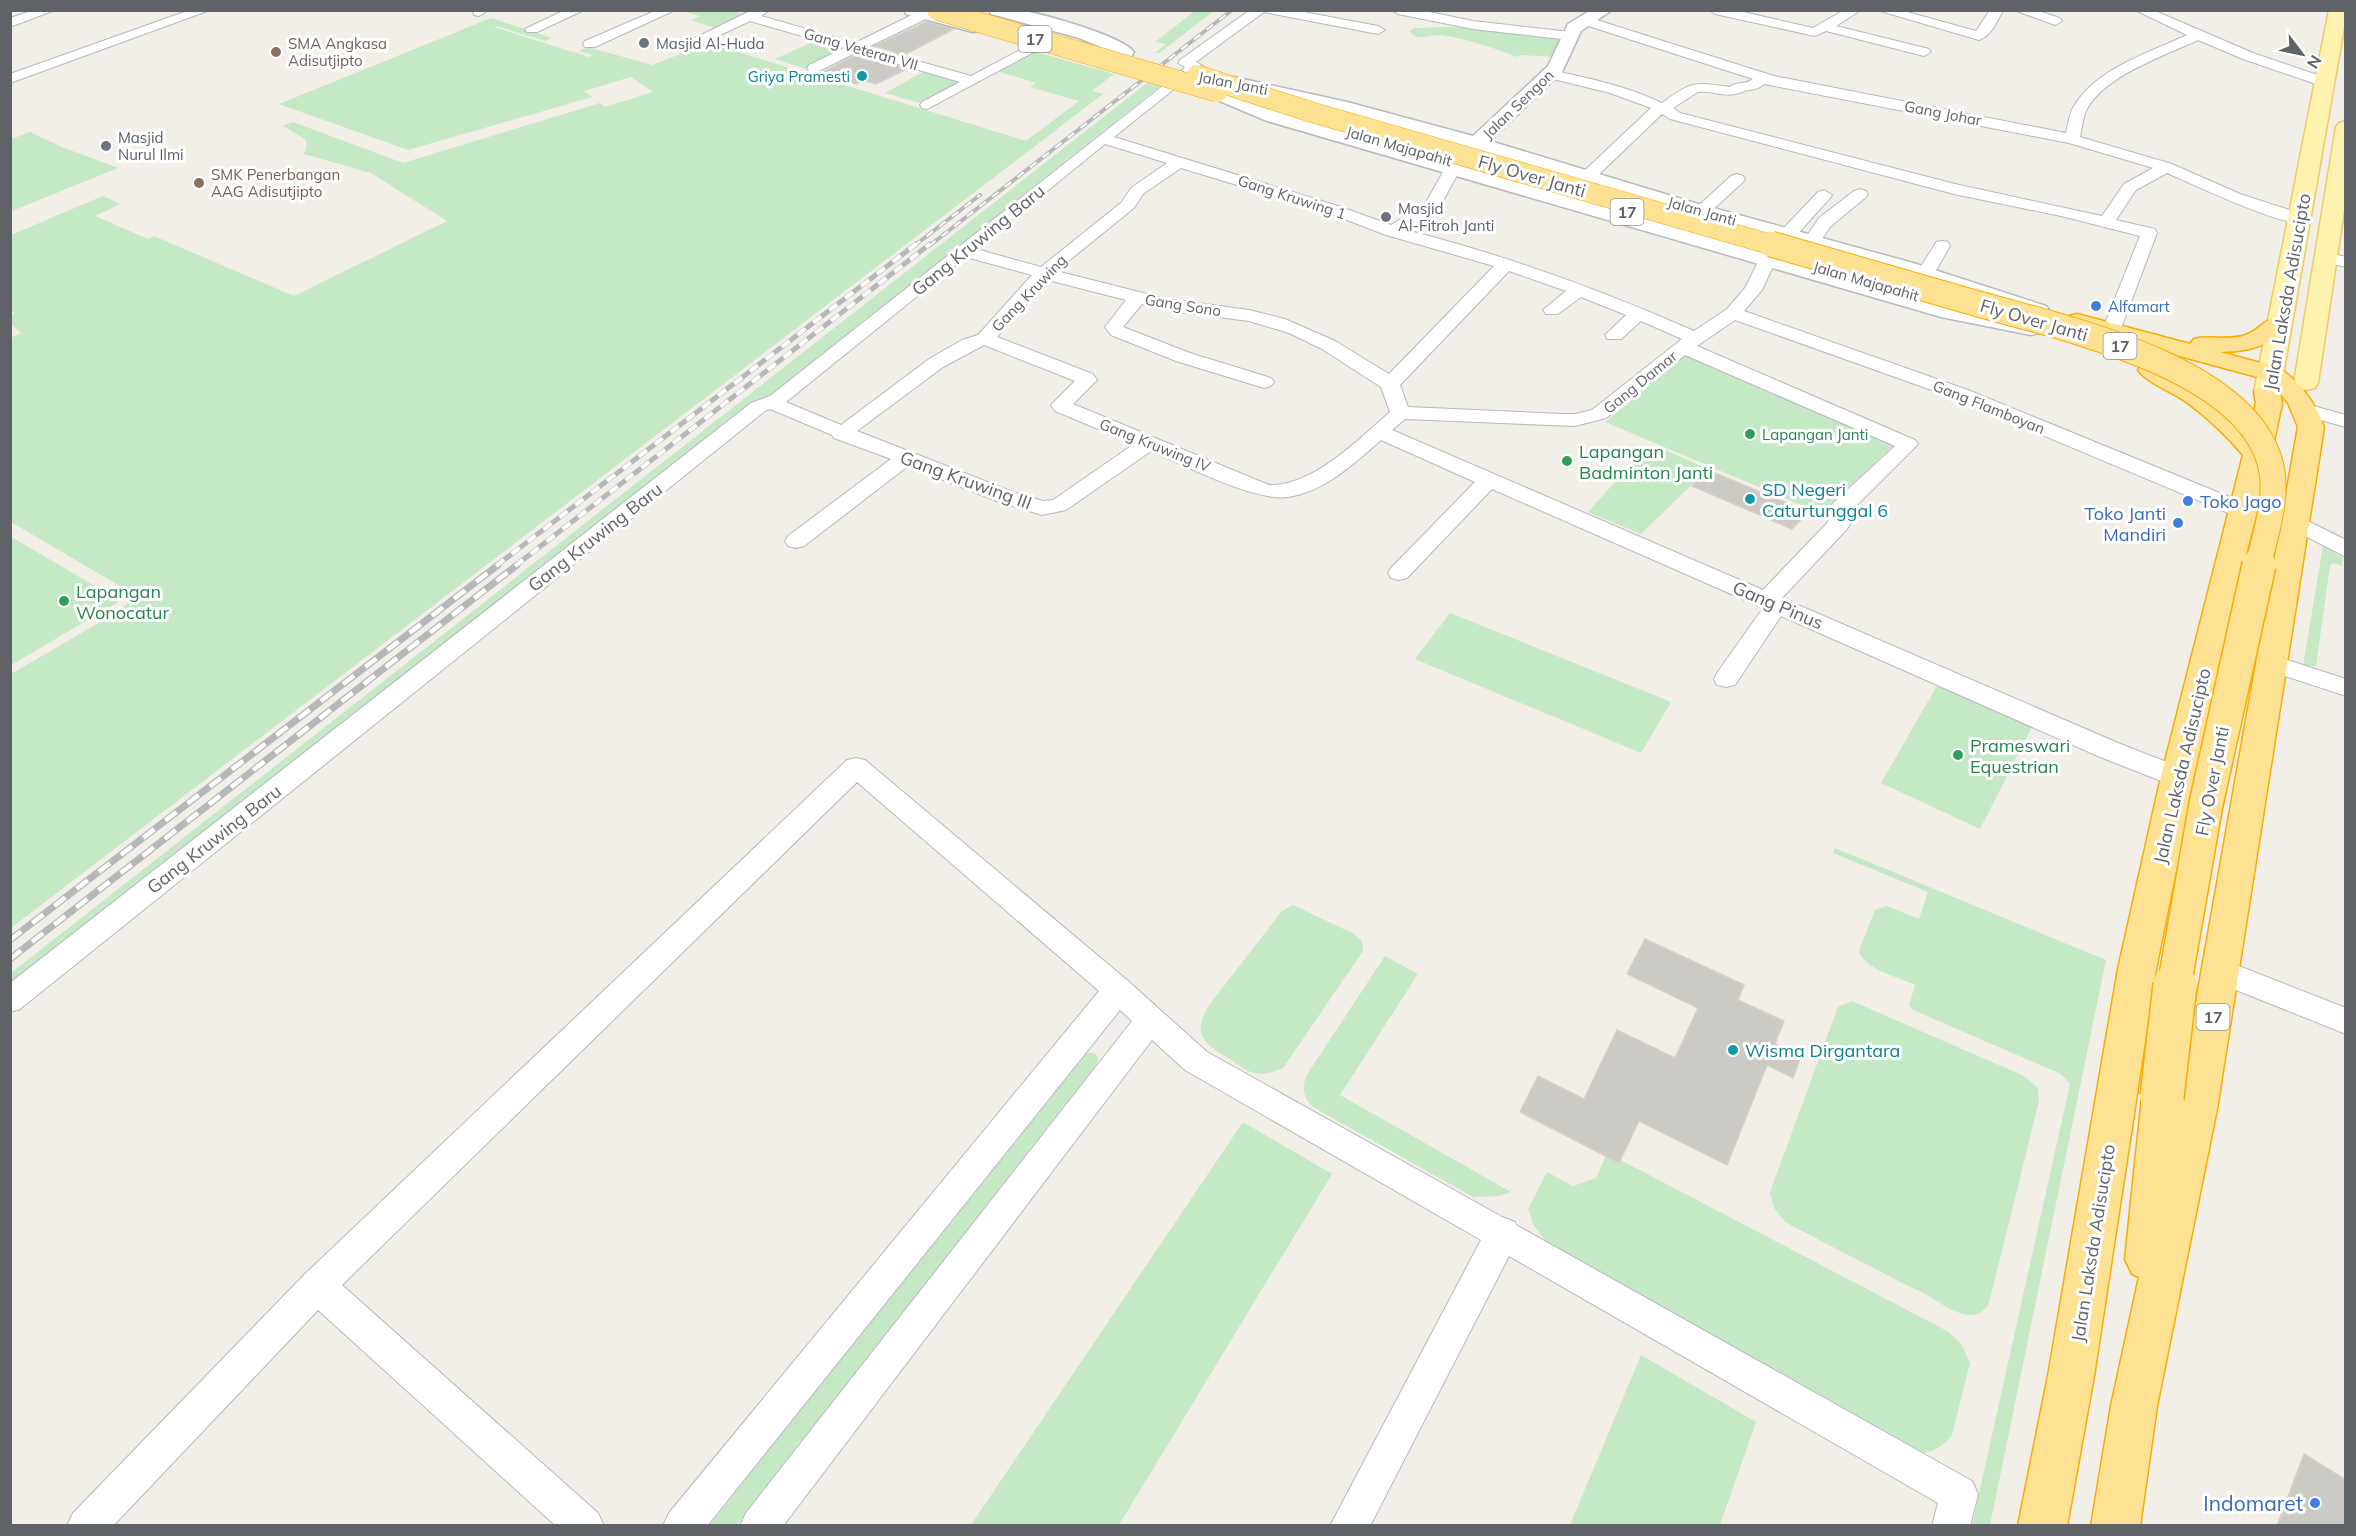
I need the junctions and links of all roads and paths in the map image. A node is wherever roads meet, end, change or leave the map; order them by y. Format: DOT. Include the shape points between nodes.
graph roads {
  1 [pos="49,10"];
  2 [pos="204,10"];
  3 [pos="578,10"];
  4 [pos="669,10"];
  5 [pos="764,10"];
  6 [pos="969,10"];
  7 [pos="997,10"];
  8 [pos="1259,10"];
  9 [pos="1269,10"];
  10 [pos="1398,10"];
  11 [pos="1464,10"];
  12 [pos="1604,10"];
  13 [pos="1715,10"];
  14 [pos="1855,10"];
  15 [pos="1883,10"];
  16 [pos="1997,10"];
  17 [pos="2020,10"];
  18 [pos="2141,10"];
  19 [pos="2338,10"];
  20 [pos="925,12"];
  21 [pos="750,17"];
  22 [pos="1584,20"];
  23 [pos="2055,21"];
  24 [pos="10,23"];
  25 [pos="1473,25"];
  26 [pos="1824,27"];
  27 [pos="532,28"];
  28 [pos="1069,30"];
  29 [pos="1378,30"];
  30 [pos="1570,36"];
  31 [pos="2195,36"];
  32 [pos="698,40"];
  33 [pos="590,44"];
  34 [pos="1040,45"];
  35 [pos="856,48"];
  36 [pos="1924,52"];
  37 [pos="814,68"];
  38 [pos="1550,74"];
  39 [pos="1183,78"];
  40 [pos="10,80"];
  41 [pos="1771,80"];
  42 [pos="972,81"];
  43 [pos="2324,82"];
  44 [pos="1828,91"];
  45 [pos="1307,104"];
  46 [pos="927,105"];
  47 [pos="1666,109"];
  48 [pos="1823,109"];
  49 [pos="1274,117"];
  50 [pos="2346,127"];
  51 [pos="1104,139"];
  52 [pos="2072,139"];
  53 [pos="1475,145"];
  54 [pos="1179,162"];
  55 [pos="2166,167"];
  56 [pos="1453,168"];
  57 [pos="1587,177"];
  58 [pos="1737,179"];
  59 [pos="1642,193"];
  60 [pos="1860,194"];
  61 [pos="1824,195"];
  62 [pos="1702,211"];
  63 [pos="2300,215"];
  64 [pos="1617,217"];
  65 [pos="2331,217"];
  66 [pos="2106,222"];
  67 [pos="1392,231"];
  68 [pos="1786,236"];
  69 [pos="1810,243"];
  70 [pos="1942,246"];
  71 [pos="964,251"];
  72 [pos="1767,260"];
  73 [pos="2335,260"];
  74 [pos="1506,264"];
  75 [pos="1045,272"];
  76 [pos="1925,274"];
  77 [pos="1579,290"];
  78 [pos="1138,297"];
  79 [pos="1957,298"];
  80 [pos="1552,310"];
  81 [pos="1639,313"];
  82 [pos="1733,313"];
  83 [pos="2036,319"];
  84 [pos="2279,322"];
  85 [pos="1614,335"];
  86 [pos="985,339"];
  87 [pos="2108,339"];
  88 [pos="1689,343"];
  89 [pos="1264,382"];
  90 [pos="2268,383"];
  91 [pos="1390,384"];
  92 [pos="777,400"];
  93 [pos="2306,405"];
  94 [pos="1400,413"];
  95 [pos="2346,421"];
  96 [pos="1379,432"];
  97 [pos="841,434"];
  98 [pos="1149,443"];
  99 [pos="2258,456"];
  100 [pos="905,458"];
  101 [pos="1488,481"];
  102 [pos="2241,510"];
  103 [pos="2296,522"];
  104 [pos="796,541"];
  105 [pos="2346,550"];
  106 [pos="1399,573"];
  107 [pos="1772,602"];
  108 [pos="2218,606"];
  109 [pos="2278,626"];
  110 [pos="2272,663"];
  111 [pos="1726,679"];
  112 [pos="2346,688"];
  113 [pos="2178,777"];
  114 [pos="2220,971"];
  115 [pos="1118,990"];
  116 [pos="10,1000"];
  117 [pos="1150,1019"];
  118 [pos="2346,1021"];
  119 [pos="1503,1233"];
  120 [pos="317,1286"];
  121 [pos="2134,1406"];
  122 [pos="86,1526"];
  123 [pos="585,1526"];
  124 [pos="682,1526"];
  125 [pos="759,1526"];
  126 [pos="1349,1526"];
  127 [pos="1951,1526"];
  128 [pos="2042,1526"];
  129 [pos="2115,1526"];
  1 -- 24 [label="street"];
  2 -- 40 [label="street"];
  3 -- 27 [label="street"];
  4 -- 33 [label="street"];
  5 -- 21 [label="street"];
  6 -- 39 [label="highway, Jalan Majapahit / 17"];
  7 -- 28 [label="street"];
  8 -- 39 [label="street" via="1185,63 1196,66"];
  9 -- 29 [label="street"];
  10 -- 25 [label="street"];
  11 -- 25 [label="street"];
  12 -- 22 [label="street, Jalan Sengon"];
  13 -- 26 [label="street" via="1815,32"];
  14 -- 26 [label="street"];
  15 -- 16 [label="street" via="1979,36"];
  17 -- 23 [label="street"];
  18 -- 31 [label="street"];
  19 -- 43 [label="main road, Jalan Laksda Adisucipto"];
  20 -- 34 [label="street"];
  20 -- 35 [label="street"];
  20 -- 79 [label="highway, Jalan Majapahit / 17, bridge"];
  21 -- 32 [label="street"];
  21 -- 35 [label="street, Gang Veteran VII"];
  22 -- 30 [label="street, Jalan Sengon"];
  22 -- 41 [label="street, Gang Johar"];
  25 -- 30 [label="street"];
  26 -- 36 [label="street"];
  28 -- 34 [label="street" via="1068,40"];
  28 -- 34 [label="street" via="1120,47 1124,55 1103,56"];
  30 -- 38 [label="street, Jalan Sengon"];
  31 -- 43 [label="street"];
  31 -- 52 [label="street" via="2117,73 2081,107"];
  34 -- 42 [label="street"];
  35 -- 37 [label="street"];
  35 -- 42 [label="street, Gang Veteran VII"];
  38 -- 47 [label="street"];
  38 -- 53 [label="street, Jalan Sengon"];
  39 -- 45 [label="highway, Jalan Majapahit / 17, bridge"];
  39 -- 49 [label="street, Jalan Janti"];
  39 -- 51 [label="street, Gang Kruwing Baru"];
  39 -- 79 [label="highway, Jalan Majapahit / 17, bridge" via="1298,100"];
  41 -- 44 [label="street, Gang Johar"];
  41 -- 47 [label="street" via="1738,87 1733,92 1699,86"];
  42 -- 46 [label="street"];
  43 -- 63 [label="main road, Jalan Laksda Adisucipto"];
  44 -- 48 [label="street"];
  44 -- 52 [label="street, Gang Johar"];
  45 -- 49 [label="street" via="1284,95 1270,102 1269,111"];
  45 -- 53 [label="street, Jalan Janti"];
  45 -- 121 [label="highway, Fly Over Janti / 17, bridge" via="2097,338 2182,373 2222,399 2247,422 2270,460 2274,489 2226,709 2168,1027"];
  47 -- 57 [label="street" via="1655,112"];
  47 -- 66 [label="street" via="1675,116 1880,171"];
  49 -- 56 [label="street, Jalan Janti"];
  50 -- 65 [label="main road, Jalan Laksda Adisucipto"];
  51 -- 54 [label="street, Gang Kruwing 1"];
  51 -- 71 [label="street, Gang Kruwing Baru"];
  52 -- 55 [label="street, Gang Johar"];
  53 -- 57 [label="street, Jalan Janti"];
  54 -- 67 [label="street, Gang Kruwing 1"];
  54 -- 75 [label="street, Gang Kruwing" via="1137,191 1128,205"];
  55 -- 63 [label="street, Gang Johar" via="2234,197"];
  55 -- 66 [label="street" via="2130,187"];
  56 -- 64 [label="street, Jalan Janti"];
  56 -- 67 [label="street" via="1432,207"];
  57 -- 59 [label="street, Jalan Janti"];
  58 -- 62 [label="street"];
  59 -- 62 [label="street, Jalan Janti"];
  59 -- 64 [label="street"];
  60 -- 69 [label="street" via="1826,222"];
  61 -- 68 [label="street"];
  62 -- 68 [label="street, Jalan Janti"];
  63 -- 65 [label="main road"];
  63 -- 84 [label="main road, Jalan Laksda Adisucipto"];
  64 -- 72 [label="street, Jalan Janti"];
  65 -- 73 [label="main road, Jalan Laksda Adisucipto"];
  66 -- 87 [label="street" via="2149,233"];
  67 -- 74 [label="street, Gang Kruwing 1"];
  68 -- 69 [label="street, Jalan Janti"];
  69 -- 76 [label="street, Jalan Janti"];
  70 -- 76 [label="street"];
  71 -- 75 [label="street, Gang Sono"];
  71 -- 92 [label="street, Gang Kruwing Baru"];
  72 -- 82 [label="street, Gang Damar" via="1753,290"];
  72 -- 83 [label="street, Jalan Janti" via="1949,312"];
  73 -- 93 [label="main road, Jalan Laksda Adisucipto"];
  74 -- 77 [label="street, Gang Kruwing 1"];
  74 -- 91 [label="street"];
  75 -- 78 [label="street, Gang Sono"];
  75 -- 86 [label="street, Gang Kruwing"];
  76 -- 83 [label="street, Jalan Janti"];
  77 -- 80 [label="street"];
  77 -- 81 [label="street, Gang Kruwing 1"];
  78 -- 89 [label="street" via="1114,327 1117,331"];
  78 -- 91 [label="street, Gang Sono" via="1273,321 1347,354"];
  79 -- 83 [label="highway, Jalan Majapahit / 17"];
  81 -- 85 [label="street"];
  81 -- 88 [label="street, Gang Kruwing 1"];
  82 -- 88 [label="street, Gang Damar"];
  82 -- 102 [label="street, Gang Flamboyan" via="1961,394"];
  83 -- 87 [label="highway, Jalan Majapahit / 17"];
  84 -- 87 [label="highway" via="2260,339 2234,344"];
  84 -- 90 [label="main road, Jalan Laksda Adisucipto"];
  86 -- 97 [label="street, Gang Kruwing" via="936,363"];
  86 -- 98 [label="street, Gang Kruwing IV" via="1086,378 1088,381 1062,407"];
  87 -- 90 [label="highway, 17"];
  87 -- 99 [label="highway, 17" via="2193,395"];
  88 -- 94 [label="street, Gang Damar" via="1589,418"];
  88 -- 107 [label="street, Gang Kruwing 1" via="1908,444 1840,509 1839,524"];
  90 -- 93 [label="highway"];
  90 -- 99 [label="highway, Jalan Laksda Adisucipto" via="2269,403"];
  91 -- 94 [label="street"];
  92 -- 97 [label="street, Gang Kruwing III" via="777,406"];
  92 -- 116 [label="street, Gang Kruwing Baru" via="758,407"];
  93 -- 95 [label="street"];
  93 -- 103 [label="highway, Jalan Laksda Adisucipto / 17"];
  94 -- 96 [label="street, Gang Kruwing IV"];
  96 -- 98 [label="street, Gang Kruwing IV" via="1322,474 1294,489 1279,492 1265,491"];
  96 -- 101 [label="street, Gang Pinus"];
  97 -- 100 [label="street, Gang Kruwing III"];
  98 -- 100 [label="street, Gang Kruwing III" via="1051,508 1006,496"];
  99 -- 102 [label="highway, Jalan Laksda Adisucipto"];
  100 -- 104 [label="street"];
  101 -- 106 [label="street"];
  101 -- 107 [label="street, Gang Pinus"];
  102 -- 108 [label="highway, Jalan Laksda Adisucipto"];
  103 -- 105 [label="street"];
  103 -- 109 [label="highway, Jalan Laksda Adisucipto / 17"];
  107 -- 111 [label="street"];
  107 -- 113 [label="street, Gang Pinus"];
  108 -- 109 [label="highway" via="2246,542 2253,536 2270,540 2277,547 2279,558"];
  108 -- 113 [label="highway, Jalan Laksda Adisucipto"];
  109 -- 110 [label="highway, Jalan Laksda Adisucipto / 17"];
  110 -- 112 [label="street"];
  110 -- 114 [label="highway, Jalan Laksda Adisucipto / 17"];
  113 -- 128 [label="highway, Jalan Laksda Adisucipto" via="2138,969 2071,1376"];
  114 -- 118 [label="street"];
  114 -- 121 [label="highway, Jalan Laksda Adisucipto / 17" via="2197,1109"];
  115 -- 117 [label="street"];
  115 -- 120 [label="street" via="856,767"];
  115 -- 124 [label="street"];
  117 -- 119 [label="street" via="1196,1061"];
  117 -- 125 [label="street"];
  119 -- 126 [label="street"];
  119 -- 127 [label="street" via="1959,1494"];
  120 -- 122 [label="street"];
  120 -- 123 [label="street"];
  121 -- 129 [label="highway, Jalan Laksda Adisucipto / 17"];
}
